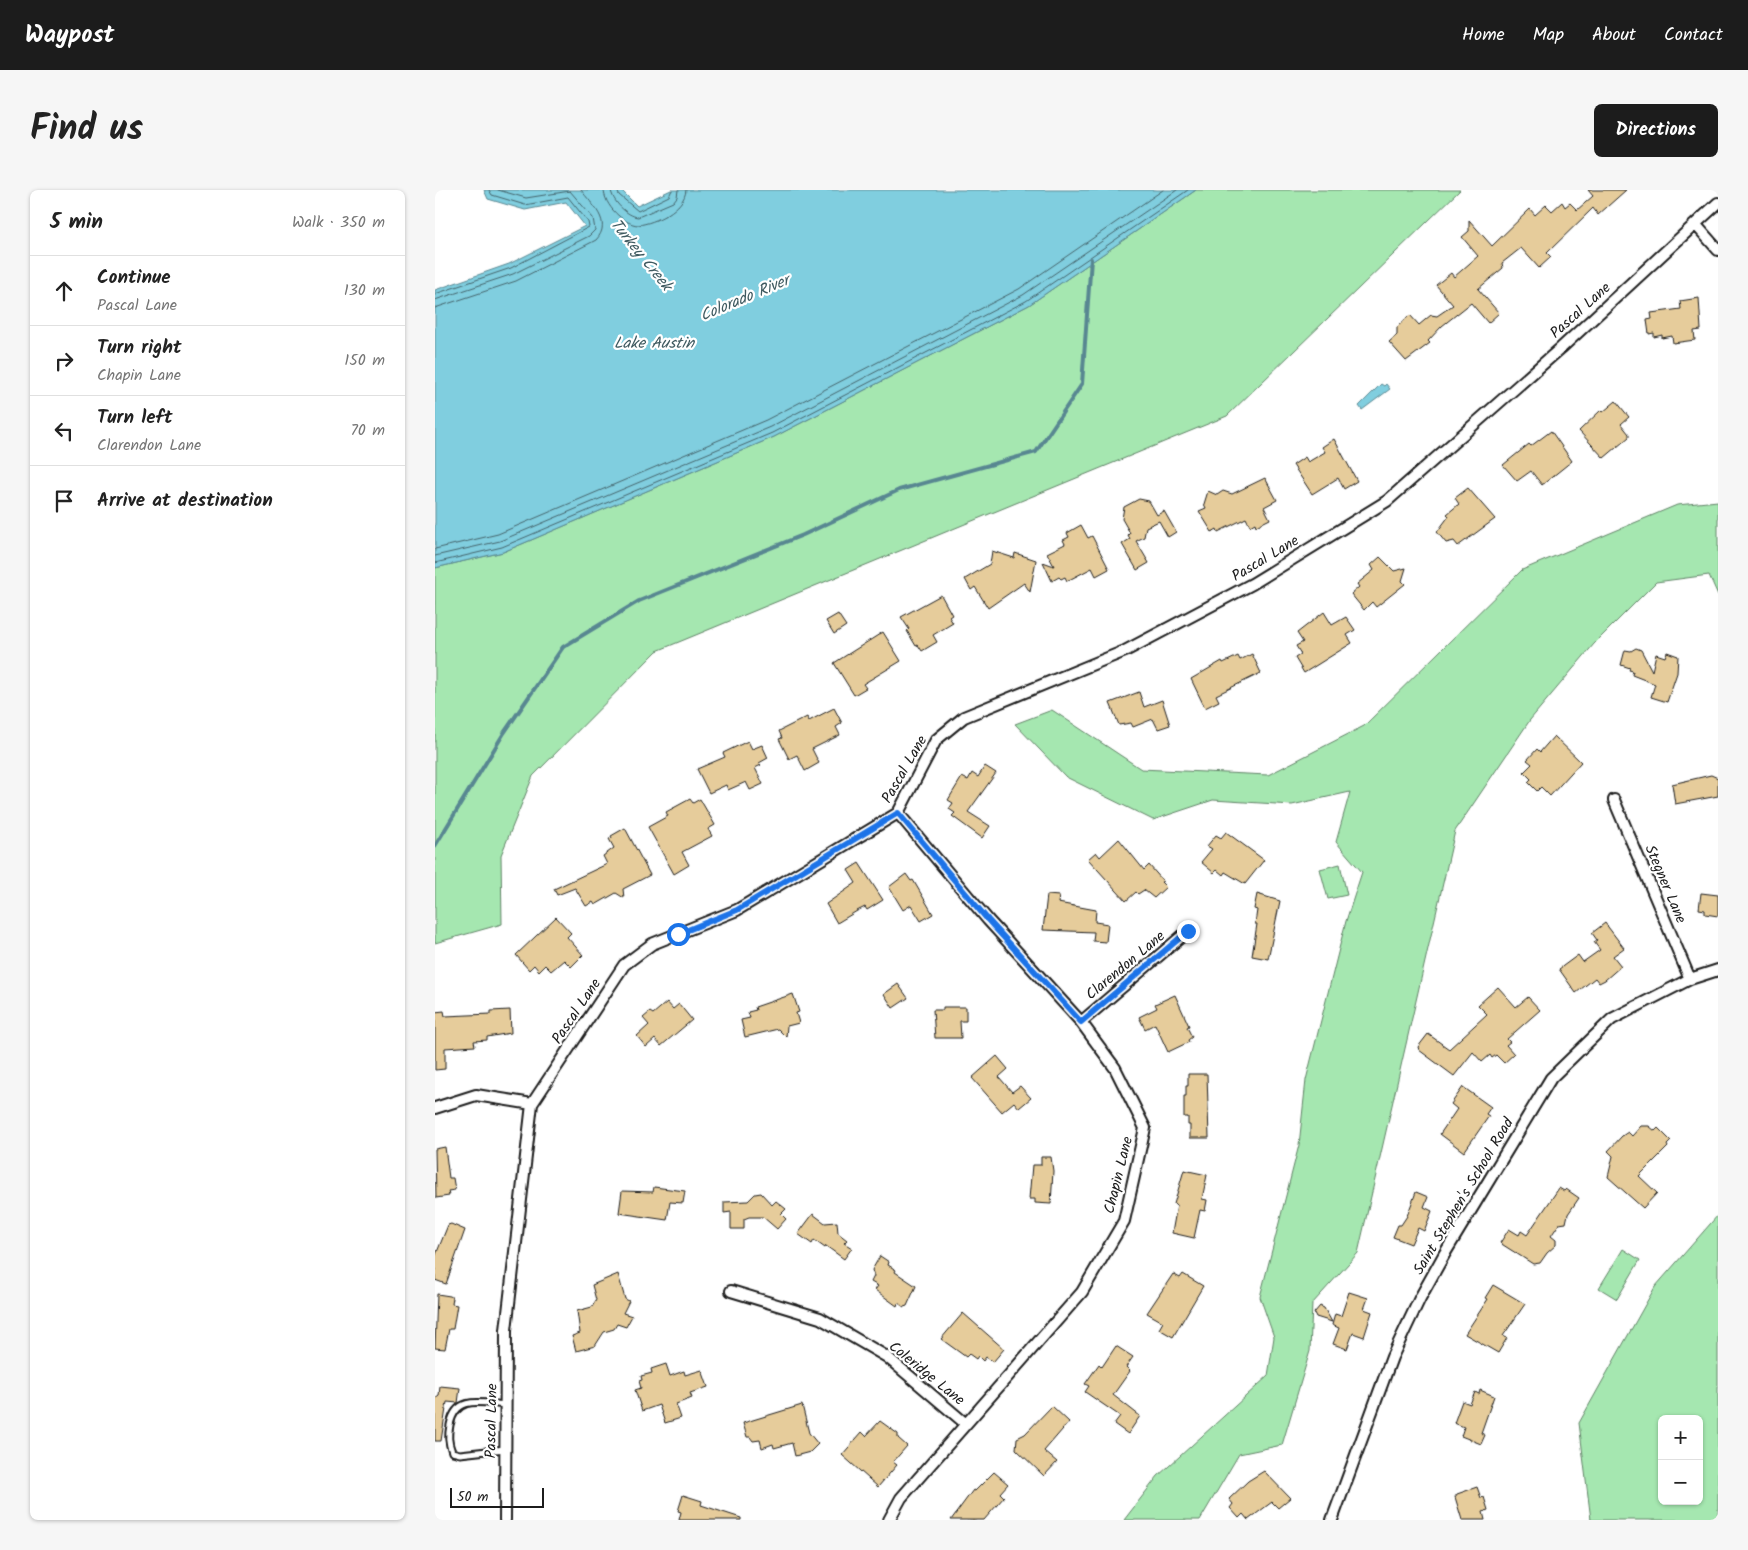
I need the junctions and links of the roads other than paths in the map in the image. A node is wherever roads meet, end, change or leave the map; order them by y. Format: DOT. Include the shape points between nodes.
graph roads {
  1 [pos="1718,203"];
  2 [pos="1696,225"];
  3 [pos="1718,250"];
  4 [pos="1614,800"];
  5 [pos="898,813"];
  6 [pos="1188,931"];
  7 [pos="1718,970"];
  8 [pos="1690,979"];
  9 [pos="1081,1022"];
  10 [pos="532,1104"];
  11 [pos="435,1108"];
  12 [pos="731,1291"];
  13 [pos="506,1405"];
  14 [pos="966,1424"];
  15 [pos="505,1449"];
  16 [pos="505,1520"];
  17 [pos="889,1520"];
  18 [pos="1332,1520"];
  1 -- 2 [label="street, Pascal Lane"];
  2 -- 3 [label="street"];
  2 -- 5 [label="street, Pascal Lane" via="1387,501 1252,584 1125,651 964,717 936,740"];
  4 -- 8 [label="street, Stegner Lane"];
  5 -- 9 [label="street, Chapin Lane" via="988,920"];
  5 -- 10 [label="street, Pascal Lane" via="737,910 651,944 624,965"];
  6 -- 9 [label="street, Clarendon Lane"];
  7 -- 8 [label="street, Saint Stephen's School Road"];
  8 -- 18 [label="street, Saint Stephen's School Road" via="1612,1019 1551,1078 1420,1298 1392,1357"];
  9 -- 14 [label="street, Chapin Lane" via="1115,1068 1145,1128 1124,1221 1082,1292"];
  10 -- 11 [label="street" via="476,1095"];
  10 -- 13 [label="street, Pascal Lane" via="506,1330"];
  12 -- 14 [label="street, Coleridge Lane" via="819,1318 887,1357"];
  13 -- 15 [label="street, Pascal Lane"];
  13 -- 15 [label="lane" via="469,1402 459,1406 453,1413 447,1441 452,1452 459,1454"];
  14 -- 17 [label="street, Chapin Lane" via="901,1498"];
  15 -- 16 [label="street, Pascal Lane"];
}
